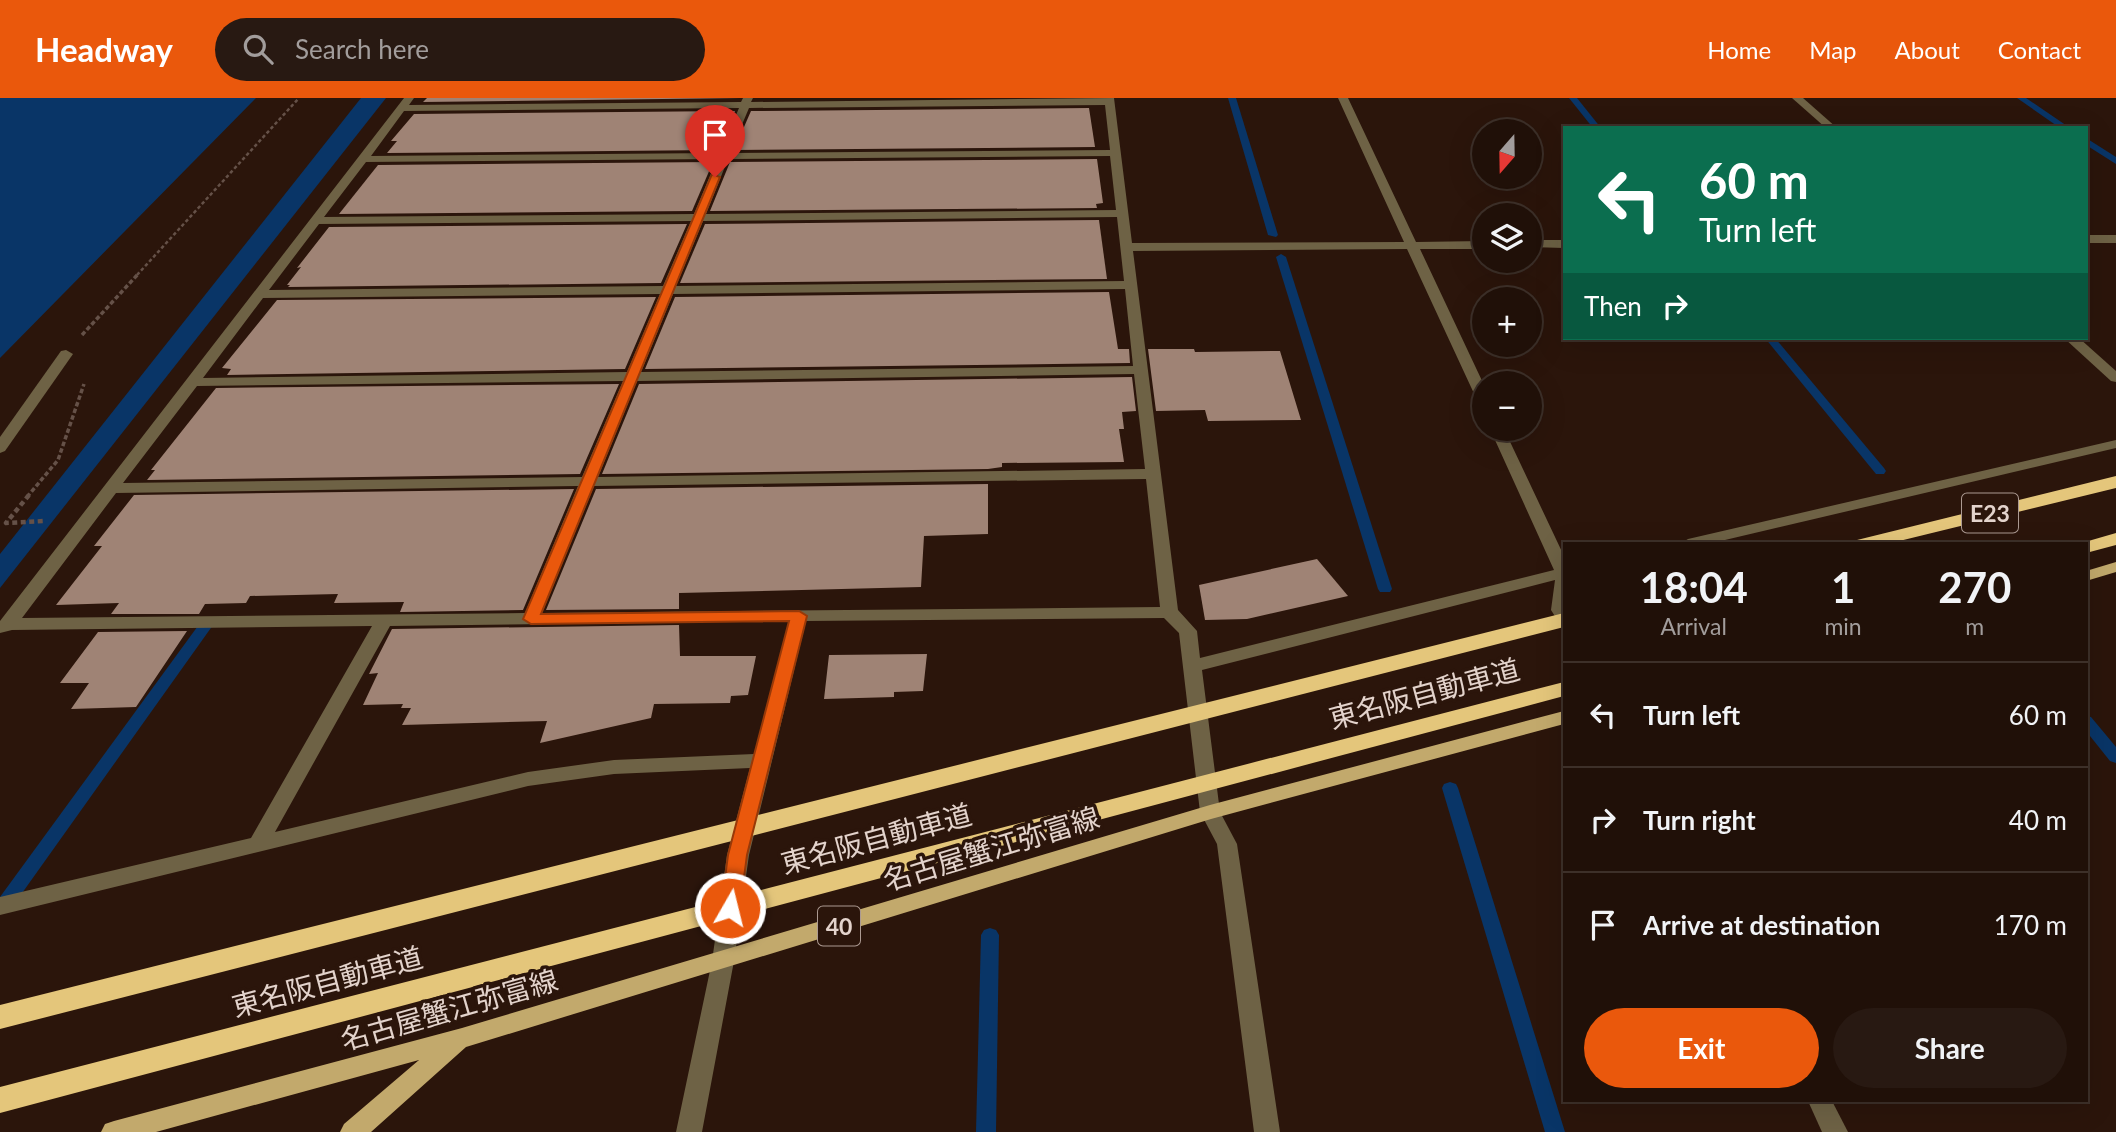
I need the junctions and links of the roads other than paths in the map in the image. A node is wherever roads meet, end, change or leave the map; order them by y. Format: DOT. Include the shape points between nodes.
graph roads {
  1 [pos="1343,98"];
  2 [pos="1797,98"];
  3 [pos="1109,100"];
  4 [pos="747,101"];
  5 [pos="406,103"];
  6 [pos="1830,126"];
  7 [pos="1115,153"];
  8 [pos="724,156"];
  9 [pos="363,159"];
  10 [pos="1122,213"];
  11 [pos="698,217"];
  12 [pos="315,221"];
  13 [pos="2088,239"];
  14 [pos="2116,239"];
  15 [pos="1542,244"];
  16 [pos="1563,244"];
  17 [pos="1472,245"];
  18 [pos="1412,246"];
  19 [pos="1126,247"];
  20 [pos="1131,285"];
  21 [pos="668,289"];
  22 [pos="260,293"];
  23 [pos="2073,340"];
  24 [pos="65,354"];
  25 [pos="1141,370"];
  26 [pos="1472,374"];
  27 [pos="632,376"];
  28 [pos="2116,378"];
  29 [pos="193,382"];
  30 [pos="1503,441"];
  31 [pos="2116,443"];
  32 [pos="0,448"];
  33 [pos="1153,474"];
  34 [pos="588,482"];
  35 [pos="2116,482"];
  36 [pos="112,488"];
  37 [pos="67,521"];
  38 [pos="87,521"];
  39 [pos="2116,539"];
  40 [pos="1696,542"];
  41 [pos="1872,542"];
  42 [pos="2088,547"];
  43 [pos="2116,567"];
  44 [pos="1563,572"];
  45 [pos="1563,574"];
  46 [pos="2088,575"];
  47 [pos="1563,583"];
  48 [pos="1169,612"];
  49 [pos="799,616"];
  50 [pos="1563,616"];
  51 [pos="1563,618"];
  52 [pos="531,619"];
  53 [pos="384,621"];
  54 [pos="4,627"];
  55 [pos="1192,666"];
  56 [pos="1563,688"];
  57 [pos="1563,718"];
  58 [pos="762,761"];
  59 [pos="1210,811"];
  60 [pos="257,845"];
  61 [pos="0,906"];
  62 [pos="723,961"];
  63 [pos="0,1017"];
  64 [pos="461,1038"];
  65 [pos="0,1100"];
  66 [pos="1820,1102"];
  67 [pos="114,1132"];
  68 [pos="353,1132"];
  69 [pos="689,1132"];
  70 [pos="1267,1132"];
  71 [pos="1835,1132"];
  1 -- 18 [label="street"];
  2 -- 6 [label="street"];
  3 -- 4 [label="street"];
  3 -- 7 [label="street"];
  4 -- 5 [label="street"];
  4 -- 8 [label="street"];
  5 -- 9 [label="street"];
  7 -- 8 [label="street"];
  7 -- 10 [label="street"];
  8 -- 9 [label="street"];
  8 -- 11 [label="street"];
  9 -- 12 [label="street"];
  10 -- 11 [label="street"];
  10 -- 19 [label="street"];
  11 -- 12 [label="street"];
  11 -- 21 [label="street"];
  12 -- 22 [label="street"];
  13 -- 14 [label="street"];
  15 -- 16 [label="street"];
  17 -- 18 [label="street"];
  18 -- 19 [label="street"];
  18 -- 26 [label="street"];
  19 -- 20 [label="street"];
  20 -- 21 [label="street"];
  20 -- 25 [label="street"];
  21 -- 22 [label="street"];
  21 -- 27 [label="street"];
  22 -- 29 [label="street"];
  23 -- 28 [label="street"];
  24 -- 32 [label="street"];
  25 -- 27 [label="street"];
  25 -- 33 [label="street"];
  27 -- 29 [label="street"];
  27 -- 34 [label="street"];
  29 -- 36 [label="street"];
  30 -- 44 [label="street"];
  31 -- 40 [label="street"];
  33 -- 34 [label="street"];
  33 -- 48 [label="street"];
  34 -- 36 [label="street"];
  34 -- 52 [label="street"];
  35 -- 41 [label="highway, E23"];
  36 -- 38 [label="street"];
  37 -- 38 [label="street"];
  38 -- 54 [label="street"];
  39 -- 42 [label="highway"];
  43 -- 46 [label="main road"];
  45 -- 55 [label="street"];
  47 -- 50 [label="street"];
  48 -- 49 [label="street"];
  48 -- 55 [label="street" via="1188,631"];
  49 -- 52 [label="street"];
  49 -- 58 [label="street"];
  51 -- 63 [label="highway, 東名阪自動車道"];
  52 -- 53 [label="street"];
  53 -- 54 [label="street"];
  53 -- 60 [label="street"];
  55 -- 59 [label="street"];
  56 -- 65 [label="highway, 東名阪自動車道"];
  57 -- 59 [label="main road, 名古屋蟹江弥富線 / 40"];
  58 -- 60 [label="street" via="614,768 528,779"];
  58 -- 62 [label="street" via="738,855"];
  59 -- 62 [label="main road, 名古屋蟹江弥富線 / 40"];
  59 -- 70 [label="street" via="1227,844"];
  60 -- 61 [label="street"];
  62 -- 64 [label="main road, 名古屋蟹江弥富線 / 40"];
  62 -- 69 [label="street"];
  64 -- 67 [label="main road, 名古屋蟹江弥富線 / 40"];
  64 -- 68 [label="main road, 40"];
  66 -- 71 [label="street"];
}
